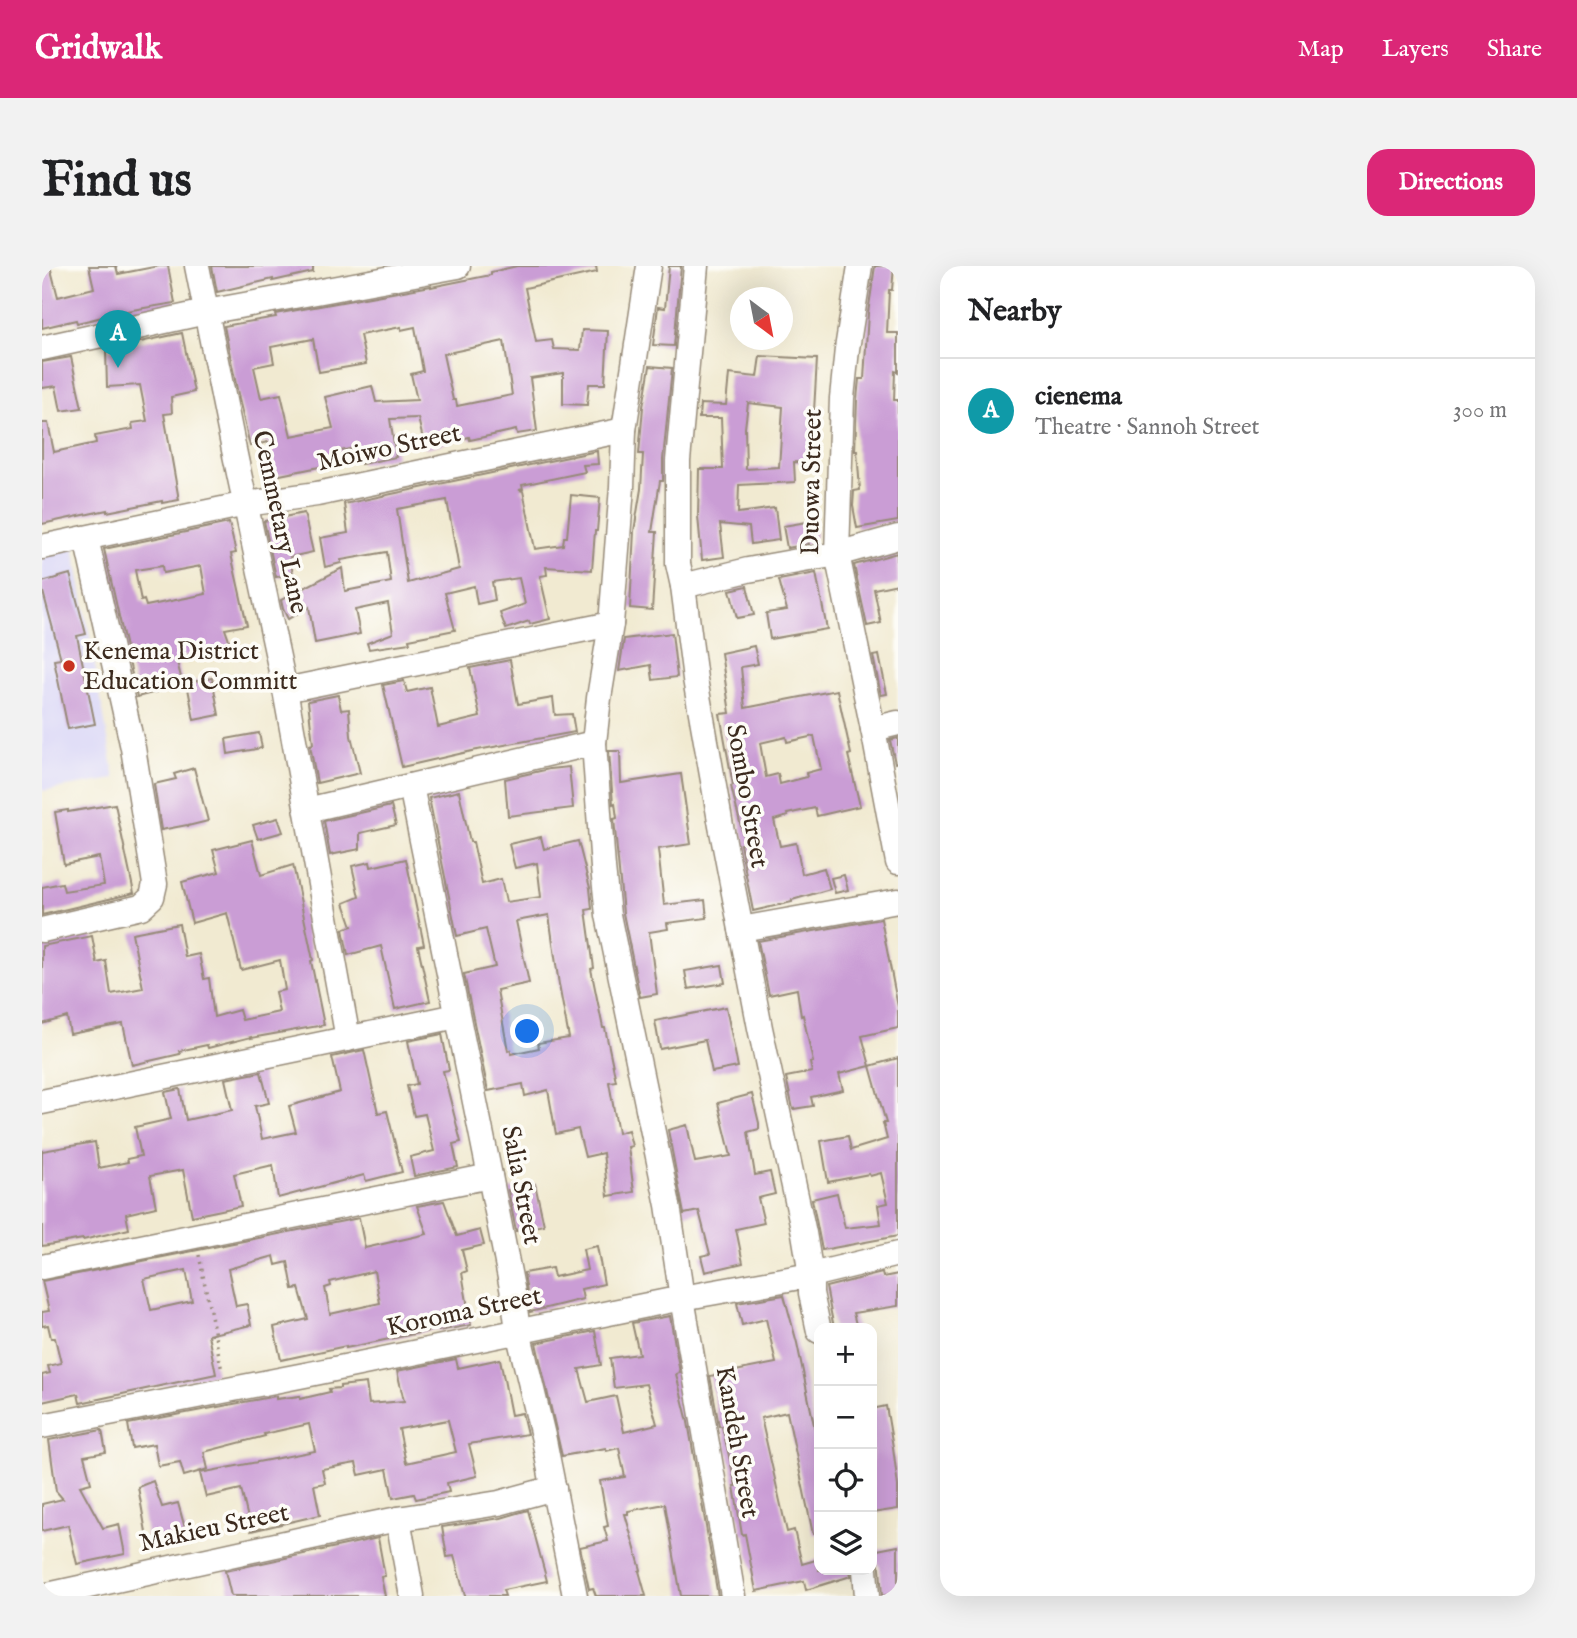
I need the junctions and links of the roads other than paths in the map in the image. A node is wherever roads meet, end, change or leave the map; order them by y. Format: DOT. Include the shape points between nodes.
graph roads {
  1 [pos="197,266"];
  2 [pos="458,266"];
  3 [pos="649,266"];
  4 [pos="696,266"];
  5 [pos="860,266"];
  6 [pos="206,312"];
  7 [pos="42,348"];
  8 [pos="625,430"];
  9 [pos="246,504"];
  10 [pos="898,537"];
  11 [pos="86,538"];
  12 [pos="42,547"];
  13 [pos="837,554"];
  14 [pos="683,586"];
  15 [pos="611,624"];
  16 [pos="285,690"];
  17 [pos="898,723"];
  18 [pos="873,729"];
  19 [pos="594,743"];
  20 [pos="411,786"];
  21 [pos="307,810"];
  22 [pos="898,862"];
  23 [pos="898,901"];
  24 [pos="741,929"];
  25 [pos="42,930"];
  26 [pos="457,1016"];
  27 [pos="348,1039"];
  28 [pos="42,1102"];
  29 [pos="490,1176"];
  30 [pos="898,1254"];
  31 [pos="42,1268"];
  32 [pos="811,1275"];
  33 [pos="682,1298"];
  34 [pos="817,1323"];
  35 [pos="518,1331"];
  36 [pos="42,1426"];
  37 [pos="554,1488"];
  38 [pos="398,1519"];
  39 [pos="865,1575"];
  40 [pos="43,1596"];
  41 [pos="412,1596"];
  42 [pos="575,1596"];
  43 [pos="733,1596"];
  44 [pos="867,1596"];
  1 -- 6 [label="street, Cemmetary Lane"];
  2 -- 6 [label="street"];
  3 -- 8 [label="street, Kandeh Street"];
  4 -- 14 [label="street, Sombo Street" via="678,461 677,548"];
  5 -- 13 [label="street, Duowa Street" via="842,398"];
  6 -- 7 [label="street"];
  6 -- 9 [label="street, Cemmetary Lane"];
  8 -- 9 [label="street, Moiwo Street" via="317,494"];
  8 -- 15 [label="street, Kandeh Street"];
  9 -- 11 [label="street, Moiwo Street"];
  9 -- 16 [label="street, Cemmetary Lane"];
  10 -- 13 [label="street"];
  11 -- 12 [label="street, Moiwo Street"];
  11 -- 25 [label="street" via="133,748 155,884 152,897 141,907"];
  13 -- 14 [label="street"];
  13 -- 18 [label="street, Duowa Street"];
  14 -- 24 [label="street, Sombo Street" via="695,679"];
  15 -- 16 [label="street"];
  15 -- 19 [label="street, Kandeh Street"];
  16 -- 21 [label="street, Cemmetary Lane"];
  17 -- 18 [label="street"];
  18 -- 22 [label="street, Duowa Street"];
  19 -- 20 [label="street"];
  19 -- 33 [label="street, Kandeh Street" via="608,915 668,1205"];
  20 -- 21 [label="street"];
  20 -- 26 [label="street, Salia Street"];
  21 -- 27 [label="street, Cemmetary Lane"];
  23 -- 24 [label="street"];
  24 -- 32 [label="street, Sombo Street"];
  26 -- 27 [label="street"];
  26 -- 29 [label="street, Salia Street"];
  27 -- 28 [label="street"];
  29 -- 31 [label="street"];
  29 -- 35 [label="street, Salia Street"];
  30 -- 32 [label="street, Koroma Street"];
  32 -- 33 [label="street, Koroma Street"];
  32 -- 34 [label="street, Sombo Street"];
  33 -- 35 [label="street, Koroma Street"];
  33 -- 43 [label="street, Kandeh Street"];
  35 -- 36 [label="street, Koroma Street"];
  35 -- 37 [label="street, Salia Street"];
  37 -- 38 [label="street, Makieu Street" via="499,1503"];
  37 -- 42 [label="street, Salia Street"];
  38 -- 40 [label="street, Makieu Street"];
  38 -- 41 [label="street"];
  39 -- 44 [label="street"];
}
